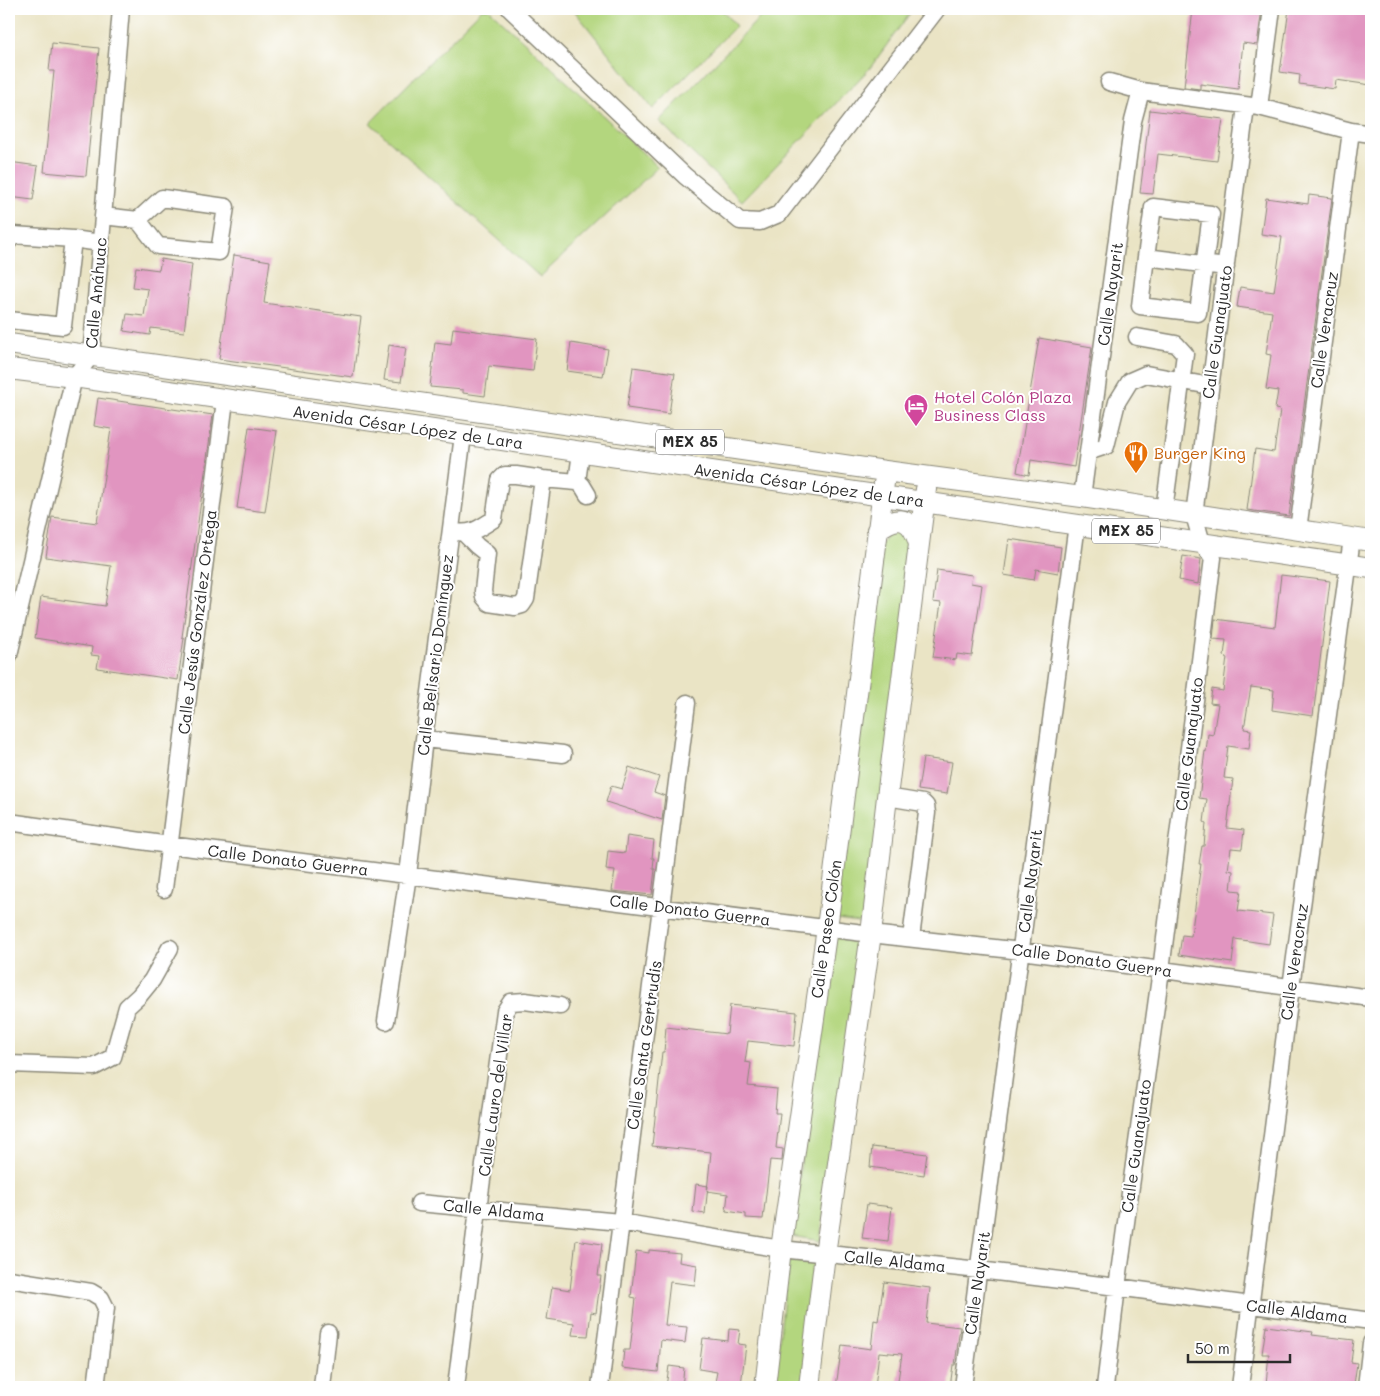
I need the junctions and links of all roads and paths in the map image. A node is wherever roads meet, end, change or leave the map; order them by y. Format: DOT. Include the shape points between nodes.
graph roads {
  1 [pos="120,9"];
  2 [pos="510,9"];
  3 [pos="937,9"];
  4 [pos="1272,9"];
  5 [pos="1109,82"];
  6 [pos="1140,91"];
  7 [pos="1252,106"];
  8 [pos="1351,131"];
  9 [pos="1371,134"];
  10 [pos="103,216"];
  11 [pos="138,220"];
  12 [pos="73,239"];
  13 [pos="9,241"];
  14 [pos="100,242"];
  15 [pos="1146,257"];
  16 [pos="1204,264"];
  17 [pos="1226,267"];
  18 [pos="9,320"];
  19 [pos="1137,337"];
  20 [pos="15,345"];
  21 [pos="91,356"];
  22 [pos="9,370"];
  23 [pos="74,377"];
  24 [pos="1182,381"];
  25 [pos="1210,386"];
  26 [pos="225,400"];
  27 [pos="463,435"];
  28 [pos="581,452"];
  29 [pos="1088,452"];
  30 [pos="885,471"];
  31 [pos="928,477"];
  32 [pos="543,479"];
  33 [pos="577,482"];
  34 [pos="588,495"];
  35 [pos="881,497"];
  36 [pos="1082,497"];
  37 [pos="925,502"];
  38 [pos="1164,510"];
  39 [pos="1194,515"];
  40 [pos="494,519"];
  41 [pos="1077,524"];
  42 [pos="877,530"];
  43 [pos="1298,530"];
  44 [pos="458,532"];
  45 [pos="1362,539"];
  46 [pos="1202,543"];
  47 [pos="919,544"];
  48 [pos="488,554"];
  49 [pos="1348,565"];
  50 [pos="1371,568"];
  51 [pos="9,655"];
  52 [pos="687,703"];
  53 [pos="424,739"];
  54 [pos="563,754"];
  55 [pos="887,797"];
  56 [pos="9,822"];
  57 [pos="169,845"];
  58 [pos="408,875"];
  59 [pos="164,889"];
  60 [pos="662,907"];
  61 [pos="827,928"];
  62 [pos="871,934"];
  63 [pos="911,938"];
  64 [pos="170,948"];
  65 [pos="1021,950"];
  66 [pos="1160,970"];
  67 [pos="1291,987"];
  68 [pos="1371,998"];
  69 [pos="560,1006"];
  70 [pos="386,1021"];
  71 [pos="9,1064"];
  72 [pos="419,1202"];
  73 [pos="478,1209"];
  74 [pos="620,1222"];
  75 [pos="781,1249"];
  76 [pos="825,1254"];
  77 [pos="979,1270"];
  78 [pos="9,1279"];
  79 [pos="1117,1287"];
  80 [pos="1250,1305"];
  81 [pos="1371,1321"];
  82 [pos="328,1333"];
  83 [pos="1371,1343"];
  84 [pos="96,1387"];
  85 [pos="322,1387"];
  86 [pos="456,1387"];
  87 [pos="600,1387"];
  88 [pos="765,1387"];
  89 [pos="809,1387"];
  90 [pos="963,1387"];
  91 [pos="1105,1387"];
  92 [pos="1240,1387"];
  93 [pos="1366,1387"];
  1 -- 10 [label="street, Calle Anáhuac"];
  2 -- 3 [label="street" via="686,176 740,221 760,222 779,214"];
  4 -- 7 [label="street, Calle Guanajuato"];
  5 -- 6 [label="street"];
  6 -- 7 [label="street"];
  6 -- 29 [label="street, Calle Nayarit" via="1133,121"];
  7 -- 8 [label="street"];
  7 -- 17 [label="street, Calle Guanajuato"];
  8 -- 9 [label="street"];
  8 -- 43 [label="street, Calle Veracruz"];
  10 -- 11 [label="street"];
  10 -- 14 [label="street, Calle Anáhuac"];
  11 -- 11 [label="street" via="162,198 226,207 219,252 158,246"];
  12 -- 13 [label="street" via="12,235"];
  12 -- 14 [label="street"];
  12 -- 18 [label="street" via="63,326"];
  14 -- 21 [label="street, Calle Anáhuac"];
  15 -- 16 [label="street"];
  15 -- 16 [label="street" via="1140,306 1198,313"];
  15 -- 16 [label="street" via="1153,207 1210,214"];
  16 -- 17 [label="street"];
  17 -- 25 [label="street, Calle Guanajuato"];
  19 -- 24 [label="street" via="1176,344 1185,354"];
  20 -- 21 [label="main road, Avenida César López de Lara / MEX 85"];
  20 -- 22 [label="street"];
  21 -- 23 [label="street, Calle Anáhuac"];
  21 -- 30 [label="main road, Avenida César López de Lara / MEX 85"];
  22 -- 23 [label="main road, Avenida César López de Lara / MEX 85"];
  23 -- 26 [label="main road, Avenida César López de Lara / MEX 85"];
  23 -- 51 [label="street, Calle Anáhuac"];
  24 -- 25 [label="street"];
  24 -- 29 [label="street" via="1146,374 1130,381 1117,402 1106,446"];
  24 -- 38 [label="street"];
  25 -- 39 [label="street, Calle Guanajuato"];
  26 -- 27 [label="main road, Avenida César López de Lara / MEX 85"];
  26 -- 57 [label="street, Calle Jesús González Ortega"];
  27 -- 28 [label="main road, Avenida César López de Lara / MEX 85"];
  27 -- 44 [label="street, Calle Belisario Domínguez"];
  28 -- 33 [label="street"];
  28 -- 35 [label="main road, Avenida César López de Lara / MEX 85"];
  29 -- 36 [label="street, Calle Nayarit"];
  30 -- 31 [label="main road, Avenida César López de Lara / MEX 85"];
  30 -- 35 [label="main road, Calle Paseo Colón"];
  31 -- 36 [label="main road, Avenida César López de Lara / MEX 85"];
  31 -- 37 [label="main road"];
  32 -- 33 [label="street"];
  32 -- 40 [label="street" via="516,475 500,480"];
  32 -- 48 [label="street" via="526,600 522,605 489,603 484,597"];
  33 -- 34 [label="street"];
  35 -- 37 [label="main road, Avenida César López de Lara / MEX 85"];
  35 -- 42 [label="main road, Calle Paseo Colón"];
  36 -- 38 [label="main road, Avenida César López de Lara / MEX 85"];
  37 -- 41 [label="main road, Avenida César López de Lara / MEX 85"];
  37 -- 47 [label="main road"];
  38 -- 39 [label="main road, Avenida César López de Lara / MEX 85"];
  39 -- 43 [label="main road, Avenida César López de Lara / MEX 85"];
  39 -- 46 [label="street, Calle Guanajuato"];
  40 -- 44 [label="street" via="479,528"];
  40 -- 48 [label="street"];
  41 -- 46 [label="main road, Avenida César López de Lara / MEX 85"];
  41 -- 65 [label="street, Calle Nayarit"];
  42 -- 47 [label="main road" via="890,521 905,522 913,528"];
  42 -- 61 [label="main road, Calle Paseo Colón"];
  43 -- 45 [label="main road, Avenida César López de Lara / MEX 85"];
  44 -- 48 [label="street"];
  44 -- 53 [label="street, Calle Belisario Domínguez"];
  45 -- 49 [label="street, Calle Veracruz"];
  46 -- 49 [label="main road, Avenida César López de Lara / MEX 85"];
  46 -- 66 [label="street, Calle Guanajuato" via="1213,558"];
  47 -- 55 [label="main road"];
  49 -- 50 [label="main road, Avenida César López de Lara / MEX 85"];
  49 -- 67 [label="street, Calle Veracruz"];
  52 -- 60 [label="street, Calle Santa Gertrudis"];
  53 -- 54 [label="street"];
  53 -- 58 [label="street, Calle Belisario Domínguez"];
  55 -- 62 [label="main road"];
  55 -- 63 [label="street" via="926,806"];
  56 -- 57 [label="street, Calle Donato Guerra"];
  57 -- 58 [label="street, Calle Donato Guerra"];
  57 -- 59 [label="street, Calle Jesús González Ortega"];
  58 -- 60 [label="street, Calle Donato Guerra"];
  58 -- 70 [label="street, Calle Belisario Domínguez"];
  60 -- 61 [label="street, Calle Donato Guerra"];
  60 -- 74 [label="street, Calle Santa Gertrudis"];
  61 -- 62 [label="street, Calle Donato Guerra"];
  61 -- 75 [label="main road, Calle Paseo Colón"];
  62 -- 63 [label="street, Calle Donato Guerra"];
  62 -- 76 [label="main road"];
  63 -- 65 [label="street, Calle Donato Guerra"];
  64 -- 71 [label="street" via="152,980 127,1007 113,1057 94,1067"];
  65 -- 66 [label="street, Calle Donato Guerra"];
  65 -- 77 [label="street, Calle Nayarit"];
  66 -- 67 [label="street, Calle Donato Guerra"];
  66 -- 79 [label="street, Calle Guanajuato"];
  67 -- 68 [label="street, Calle Donato Guerra"];
  67 -- 80 [label="street, Calle Veracruz"];
  69 -- 73 [label="street, Calle Lauro del Villar" via="510,1002 505,1011"];
  72 -- 73 [label="street, Calle Aldama"];
  73 -- 74 [label="street, Calle Aldama"];
  73 -- 86 [label="street, Calle Lauro del Villar"];
  74 -- 75 [label="street, Calle Aldama"];
  74 -- 87 [label="street, Calle Santa Gertrudis"];
  75 -- 76 [label="street, Calle Aldama"];
  75 -- 88 [label="main road, Calle Paseo Colón"];
  76 -- 77 [label="street, Calle Aldama"];
  76 -- 89 [label="main road"];
  77 -- 79 [label="street, Calle Aldama"];
  77 -- 90 [label="street, Calle Nayarit"];
  78 -- 84 [label="street" via="91,1292 101,1298 106,1308"];
  79 -- 80 [label="street, Calle Aldama"];
  79 -- 91 [label="street, Calle Guanajuato"];
  80 -- 81 [label="street, Calle Aldama"];
  80 -- 92 [label="street, Calle Veracruz"];
  82 -- 85 [label="street"];
  83 -- 93 [label="street"];
}
